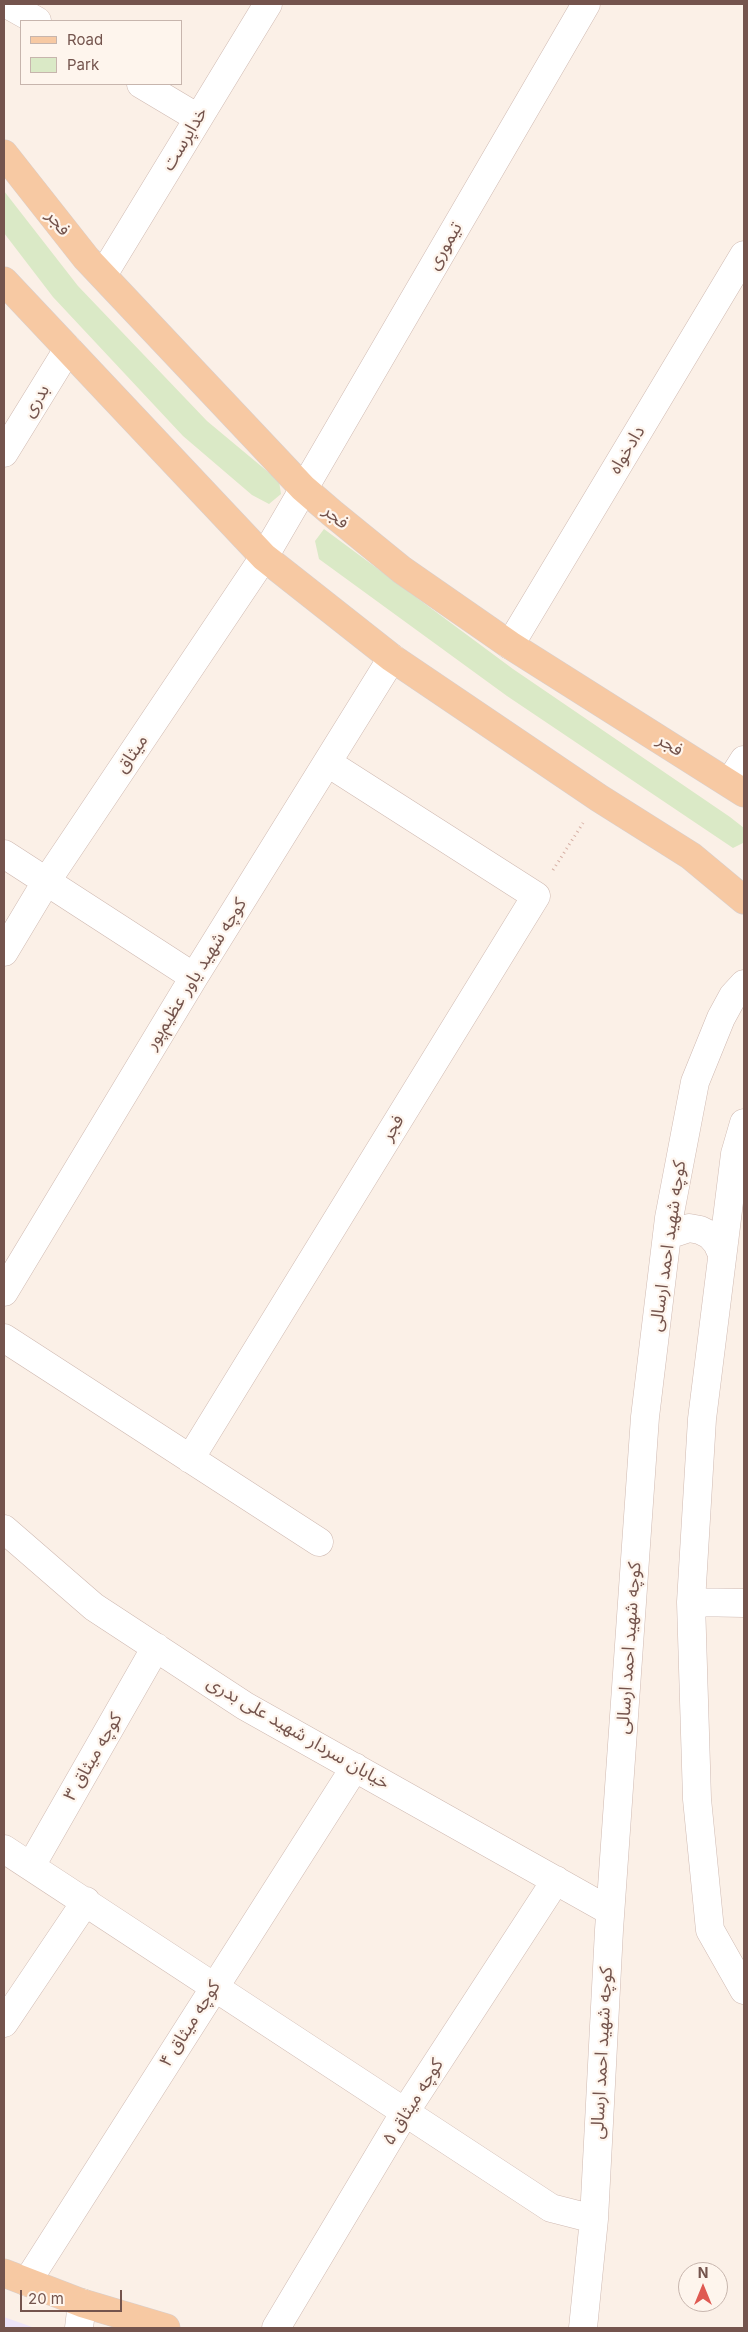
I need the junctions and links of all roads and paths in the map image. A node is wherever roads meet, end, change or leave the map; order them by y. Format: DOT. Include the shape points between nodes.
graph roads {
  1 [pos="8,4"];
  2 [pos="268,4"];
  3 [pos="576,7"];
  4 [pos="35,20"];
  5 [pos="143,85"];
  6 [pos="198,118"];
  7 [pos="4,154"];
  8 [pos="744,255"];
  9 [pos="103,275"];
  10 [pos="4,282"];
  11 [pos="68,349"];
  12 [pos="4,453"];
  13 [pos="303,488"];
  14 [pos="264,557"];
  15 [pos="510,645"];
  16 [pos="392,658"];
  17 [pos="328,763"];
  18 [pos="740,778"];
  19 [pos="599,798"];
  20 [pos="4,854"];
  21 [pos="46,882"];
  22 [pos="536,896"];
  23 [pos="744,900"];
  24 [pos="4,916"];
  25 [pos="4,952"];
  26 [pos="194,977"];
  27 [pos="744,984"];
  28 [pos="744,1123"];
  29 [pos="668,1235"];
  30 [pos="722,1254"];
  31 [pos="4,1292"];
  32 [pos="4,1338"];
  33 [pos="190,1459"];
  34 [pos="4,1529"];
  35 [pos="319,1542"];
  36 [pos="691,1602"];
  37 [pos="744,1603"];
  38 [pos="156,1647"];
  39 [pos="355,1767"];
  40 [pos="4,1849"];
  41 [pos="31,1866"];
  42 [pos="556,1880"];
  43 [pos="86,1901"];
  44 [pos="610,1911"];
  45 [pos="214,1986"];
  46 [pos="744,1990"];
  47 [pos="4,2023"];
  48 [pos="405,2112"];
  49 [pos="594,2219"];
  50 [pos="15,2277"];
  51 [pos="81,2316"];
  52 [pos="166,2328"];
  53 [pos="276,2328"];
  54 [pos="583,2328"];
  1 -- 4 [label="street"];
  2 -- 6 [label="street, خداپرست"];
  3 -- 13 [label="street, تیموری"];
  5 -- 6 [label="street"];
  6 -- 9 [label="street, خداپرست"];
  7 -- 9 [label="main road, فجر"];
  8 -- 15 [label="street, دادخواه"];
  9 -- 13 [label="main road, فجر"];
  10 -- 11 [label="main road"];
  11 -- 12 [label="street, بدری"];
  11 -- 14 [label="main road"];
  13 -- 14 [label="street, تیموری"];
  13 -- 15 [label="main road, فجر" via="402,570"];
  14 -- 16 [label="main road"];
  14 -- 21 [label="street, میثاق"];
  15 -- 18 [label="main road, فجر"];
  16 -- 17 [label="street, کوچه شهید یاور عظیم‌پور"];
  16 -- 19 [label="main road"];
  17 -- 22 [label="street"];
  17 -- 26 [label="street, کوچه شهید یاور عظیم‌پور"];
  19 -- 22 [label="path"];
  19 -- 23 [label="main road" via="691,856"];
  20 -- 21 [label="street"];
  21 -- 24 [label="street"];
  21 -- 25 [label="street, میثاق"];
  21 -- 26 [label="street"];
  22 -- 33 [label="street, فجر"];
  26 -- 31 [label="street, کوچه شهید یاور عظیم‌پور"];
  27 -- 29 [label="street, کوچه شهید احمد ارسالی" via="721,1018 695,1082"];
  28 -- 30 [label="street" via="735,1154"];
  29 -- 30 [label="street" via="689,1228 700,1230 710,1235"];
  29 -- 44 [label="street, کوچه شهید احمد ارسالی" via="646,1417"];
  30 -- 36 [label="street" via="702,1419"];
  32 -- 33 [label="street"];
  33 -- 35 [label="street"];
  34 -- 38 [label="street, خیابان سردار شهید علی بدری" via="94,1607"];
  36 -- 37 [label="street"];
  36 -- 46 [label="street" via="697,1799 710,1930"];
  38 -- 39 [label="street, خیابان سردار شهید علی بدری" via="245,1706"];
  38 -- 41 [label="street, کوچه میثاق ۳"];
  39 -- 42 [label="street, خیابان سردار شهید علی بدری"];
  39 -- 45 [label="street, کوچه میثاق ۴"];
  40 -- 41 [label="street"];
  41 -- 43 [label="street"];
  42 -- 44 [label="street, خیابان سردار شهید علی بدری"];
  42 -- 48 [label="street, کوچه میثاق ۵"];
  43 -- 45 [label="street"];
  43 -- 47 [label="street"];
  44 -- 49 [label="street, کوچه شهید احمد ارسالی"];
  45 -- 48 [label="street"];
  45 -- 50 [label="street, کوچه میثاق ۴"];
  48 -- 49 [label="street" via="551,2208"];
  48 -- 53 [label="street, کوچه میثاق ۵"];
  49 -- 54 [label="street, کوچه شهید احمد ارسالی"];
  50 -- 51 [label="main road"];
  51 -- 52 [label="main road"];
}
